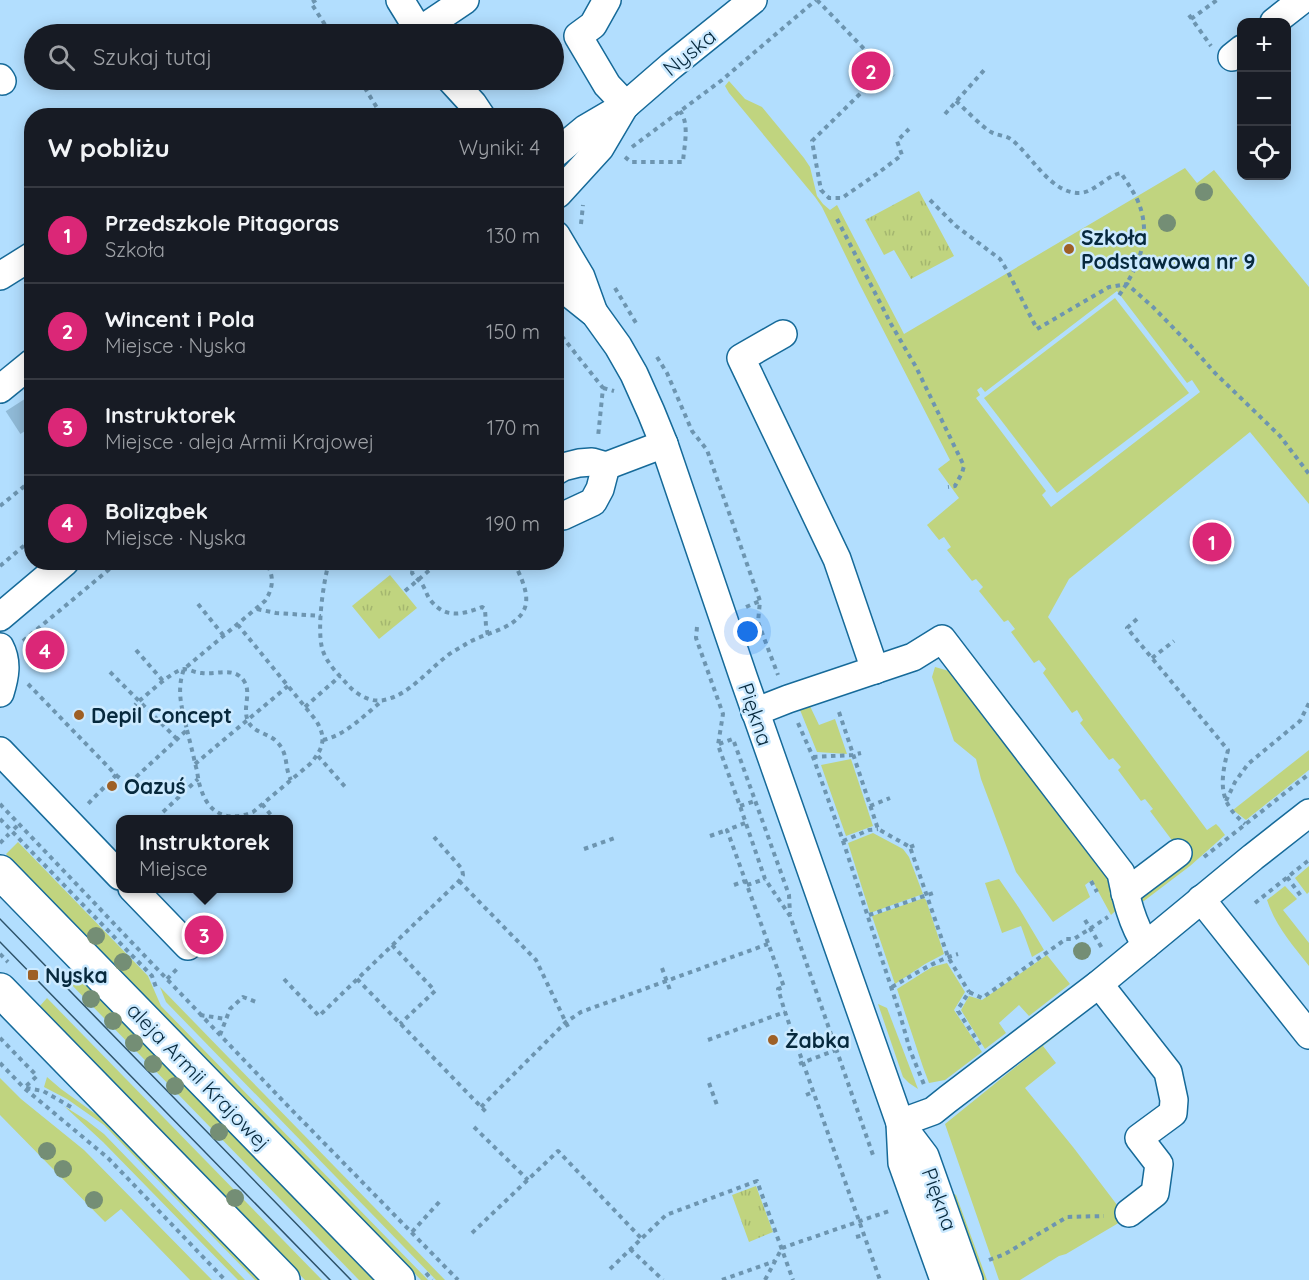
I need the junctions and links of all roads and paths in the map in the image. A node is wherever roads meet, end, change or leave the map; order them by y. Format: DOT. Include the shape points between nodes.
graph roads {
  1 [pos="400,0"];
  2 [pos="465,0"];
  3 [pos="607,0"];
  4 [pos="753,0"];
  5 [pos="816,0"];
  6 [pos="1217,0"];
  7 [pos="1302,0"];
  8 [pos="313,1"];
  9 [pos="1279,18"];
  10 [pos="326,24"];
  11 [pos="415,24"];
  12 [pos="432,24"];
  13 [pos="1228,51"];
  14 [pos="868,53"];
  15 [pos="986,68"];
  16 [pos="894,76"];
  17 [pos="366,90"];
  18 [pos="448,90"];
  19 [pos="460,90"];
  20 [pos="956,101"];
  21 [pos="626,105"];
  22 [pos="377,108"];
  23 [pos="454,108"];
  24 [pos="476,108"];
  25 [pos="680,111"];
  26 [pos="945,114"];
  27 [pos="909,129"];
  28 [pos="564,146"];
  29 [pos="564,189"];
  30 [pos="586,199"];
  31 [pos="930,200"];
  32 [pos="837,219"];
  33 [pos="569,232"];
  34 [pos="24,261"];
  35 [pos="0,276"];
  36 [pos="610,281"];
  37 [pos="1127,284"];
  38 [pos="564,289"];
  39 [pos="1118,297"];
  40 [pos="622,299"];
  41 [pos="594,314"];
  42 [pos="783,334"];
  43 [pos="564,338"];
  44 [pos="663,367"];
  45 [pos="24,373"];
  46 [pos="7,393"];
  47 [pos="598,439"];
  48 [pos="664,444"];
  49 [pos="606,466"];
  50 [pos="564,467"];
  51 [pos="1309,474"];
  52 [pos="24,486"];
  53 [pos="948,487"];
  54 [pos="0,506"];
  55 [pos="564,516"];
  56 [pos="24,546"];
  57 [pos="0,566"];
  58 [pos="56,570"];
  59 [pos="109,570"];
  60 [pos="271,570"];
  61 [pos="327,570"];
  62 [pos="413,570"];
  63 [pos="430,570"];
  64 [pos="517,570"];
  65 [pos="418,580"];
  66 [pos="405,591"];
  67 [pos="198,604"];
  68 [pos="256,609"];
  69 [pos="321,616"];
  70 [pos="0,617"];
  71 [pos="1137,619"];
  72 [pos="238,624"];
  73 [pos="488,635"];
  74 [pos="224,636"];
  75 [pos="1174,641"];
  76 [pos="136,650"];
  77 [pos="2,651"];
  78 [pos="1152,658"];
  79 [pos="184,669"];
  80 [pos="875,670"];
  81 [pos="111,672"];
  82 [pos="340,676"];
  83 [pos="163,681"];
  84 [pos="711,681"];
  85 [pos="27,683"];
  86 [pos="288,686"];
  87 [pos="0,693"];
  88 [pos="788,699"];
  89 [pos="139,701"];
  90 [pos="382,701"];
  91 [pos="1309,703"];
  92 [pos="135,705"];
  93 [pos="305,707"];
  94 [pos="755,712"];
  95 [pos="839,712"];
  96 [pos="247,721"];
  97 [pos="187,730"];
  98 [pos="177,739"];
  99 [pos="323,740"];
  100 [pos="718,745"];
  101 [pos="0,751"];
  102 [pos="861,753"];
  103 [pos="853,755"];
  104 [pos="318,756"];
  105 [pos="813,757"];
  106 [pos="195,764"];
  107 [pos="1309,774"];
  108 [pos="116,775"];
  109 [pos="136,777"];
  110 [pos="198,779"];
  111 [pos="122,780"];
  112 [pos="291,780"];
  113 [pos="347,789"];
  114 [pos="890,798"];
  115 [pos="755,801"];
  116 [pos="1226,801"];
  117 [pos="0,804"];
  118 [pos="262,804"];
  119 [pos="870,806"];
  120 [pos="740,807"];
  121 [pos="164,812"];
  122 [pos="1309,813"];
  123 [pos="222,815"];
  124 [pos="246,815"];
  125 [pos="272,815"];
  126 [pos="0,819"];
  127 [pos="69,823"];
  128 [pos="745,823"];
  129 [pos="19,824"];
  130 [pos="1245,824"];
  131 [pos="14,829"];
  132 [pos="878,829"];
  133 [pos="727,830"];
  134 [pos="9,834"];
  135 [pos="710,836"];
  136 [pos="434,837"];
  137 [pos="615,838"];
  138 [pos="843,841"];
  139 [pos="0,843"];
  140 [pos="918,844"];
  141 [pos="910,847"];
  142 [pos="584,849"];
  143 [pos="44,850"];
  144 [pos="1188,858"];
  145 [pos="1309,860"];
  146 [pos="0,872"];
  147 [pos="116,872"];
  148 [pos="1287,877"];
  149 [pos="765,879"];
  150 [pos="459,881"];
  151 [pos="746,883"];
  152 [pos="734,885"];
  153 [pos="936,892"];
  154 [pos="137,893"];
  155 [pos="1125,893"];
  156 [pos="926,895"];
  157 [pos="1301,896"];
  158 [pos="1201,899"];
  159 [pos="1255,903"];
  160 [pos="869,915"];
  161 [pos="790,916"];
  162 [pos="1110,916"];
  163 [pos="1085,920"];
  164 [pos="1091,928"];
  165 [pos="768,944"];
  166 [pos="392,945"];
  167 [pos="1146,945"];
  168 [pos="188,946"];
  169 [pos="958,954"];
  170 [pos="1108,956"];
  171 [pos="948,957"];
  172 [pos="662,968"];
  173 [pos="147,971"];
  174 [pos="284,979"];
  175 [pos="357,979"];
  176 [pos="666,980"];
  177 [pos="1099,984"];
  178 [pos="892,987"];
  179 [pos="0,990"];
  180 [pos="969,992"];
  181 [pos="671,993"];
  182 [pos="259,1003"];
  183 [pos="785,1012"];
  184 [pos="200,1014"];
  185 [pos="226,1019"];
  186 [pos="566,1022"];
  187 [pos="400,1024"];
  188 [pos="569,1029"];
  189 [pos="220,1035"];
  190 [pos="1309,1035"];
  191 [pos="0,1038"];
  192 [pos="708,1040"];
  193 [pos="836,1050"];
  194 [pos="985,1053"];
  195 [pos="0,1063"];
  196 [pos="801,1063"];
  197 [pos="709,1083"];
  198 [pos="24,1088"];
  199 [pos="43,1091"];
  200 [pos="813,1092"];
  201 [pos="926,1092"];
  202 [pos="806,1095"];
  203 [pos="481,1107"];
  204 [pos="718,1108"];
  205 [pos="488,1113"];
  206 [pos="900,1123"];
  207 [pos="474,1127"];
  208 [pos="874,1158"];
  209 [pos="528,1180"];
  210 [pos="441,1200"];
  211 [pos="890,1203"];
  212 [pos="1117,1214"];
  213 [pos="860,1221"];
  214 [pos="412,1232"];
  215 [pos="472,1233"];
  216 [pos="864,1234"];
  217 [pos="856,1237"];
  218 [pos="641,1238"];
  219 [pos="630,1248"];
  220 [pos="782,1248"];
  221 [pos="992,1259"];
  222 [pos="775,1262"];
  223 [pos="610,1269"];
  224 [pos="225,1280"];
  225 [pos="283,1280"];
  226 [pos="398,1280"];
  227 [pos="458,1280"];
  228 [pos="663,1280"];
  229 [pos="722,1280"];
  230 [pos="765,1280"];
  231 [pos="794,1280"];
  232 [pos="880,1280"];
  233 [pos="944,1280"];
  234 [pos="969,1280"];
  1 -- 11 [label="street"];
  2 -- 12 [label="street"];
  3 -- 21 [label="street" via="593,25 578,36 607,85"];
  4 -- 21 [label="street, Nyska"];
  5 -- 14 [label="path"];
  5 -- 25 [label="path"];
  6 -- 13 [label="path" via="1190,17"];
  7 -- 9 [label="street"];
  8 -- 10 [label="path"];
  14 -- 16 [label="path"];
  14 -- 27 [label="path" via="869,86 812,141 821,190 829,198 842,198 860,186 902,154 897,141"];
  15 -- 20 [label="path"];
  17 -- 22 [label="path"];
  18 -- 23 [label="street"];
  19 -- 24 [label="street"];
  20 -- 26 [label="path"];
  20 -- 37 [label="path" via="990,132 1011,139 1062,189 1083,193 1121,173 1136,197 1144,226 1138,264"];
  21 -- 28 [label="street, Nyska"];
  21 -- 29 [label="street, Nyska" via="600,148"];
  25 -- 25 [label="path" via="685,117 683,162 631,162 622,155"];
  30 -- 33 [label="path" via="580,218"];
  31 -- 37 [label="path" via="1000,259 1037,329 1109,287"];
  32 -- 53 [label="path" via="964,466 954,486"];
  33 -- 41 [label="street, Piękna"];
  34 -- 35 [label="street"];
  36 -- 40 [label="path"];
  37 -- 39 [label="path"];
  37 -- 51 [label="path" via="1280,436"];
  38 -- 41 [label="street, Piękna"];
  41 -- 48 [label="street, Piękna" via="630,367"];
  42 -- 80 [label="street" via="741,358 837,559"];
  43 -- 47 [label="path" via="603,388"];
  44 -- 88 [label="path" via="692,431 707,450 760,602 758,622"];
  45 -- 46 [label="street"];
  48 -- 49 [label="street"];
  48 -- 94 [label="street, Piękna"];
  49 -- 50 [label="street" via="592,462"];
  49 -- 55 [label="street" via="593,502"];
  52 -- 54 [label="path"];
  56 -- 57 [label="path"];
  58 -- 70 [label="street"];
  59 -- 77 [label="path" via="59,612"];
  60 -- 68 [label="path" via="271,591"];
  61 -- 69 [label="path"];
  62 -- 65 [label="path"];
  63 -- 65 [label="path"];
  64 -- 73 [label="path" via="527,597 524,610 515,621"];
  65 -- 66 [label="path"];
  65 -- 73 [label="path" via="430,600 445,611 458,614 485,609"];
  67 -- 74 [label="path"];
  68 -- 69 [label="path"];
  68 -- 72 [label="path"];
  69 -- 82 [label="path" via="322,648"];
  71 -- 78 [label="path" via="1127,628"];
  72 -- 74 [label="path"];
  72 -- 86 [label="path"];
  73 -- 90 [label="path" via="448,655 400,695"];
  74 -- 79 [label="path"];
  75 -- 78 [label="path"];
  76 -- 83 [label="path"];
  77 -- 87 [label="street" via="5,677"];
  78 -- 116 [label="path" via="1228,750 1222,789"];
  79 -- 83 [label="path"];
  79 -- 96 [label="path" via="239,675 247,690"];
  79 -- 97 [label="path" via="180,697"];
  80 -- 88 [label="street"];
  80 -- 155 [label="street" via="913,657 942,639 1121,873"];
  81 -- 89 [label="path"];
  82 -- 90 [label="path" via="356,694"];
  82 -- 93 [label="path"];
  83 -- 89 [label="path"];
  84 -- 100 [label="path" via="723,714"];
  85 -- 108 [label="path"];
  86 -- 93 [label="path"];
  86 -- 96 [label="path"];
  88 -- 94 [label="street"];
  88 -- 105 [label="path"];
  89 -- 92 [label="path"];
  89 -- 98 [label="path"];
  90 -- 99 [label="path" via="350,728"];
  91 -- 116 [label="path" via="1300,721 1248,764"];
  93 -- 99 [label="path" via="321,729"];
  94 -- 206 [label="street, Piękna"];
  95 -- 103 [label="path"];
  96 -- 106 [label="path"];
  96 -- 112 [label="path" via="282,748"];
  97 -- 98 [label="path"];
  97 -- 106 [label="path"];
  98 -- 109 [label="path"];
  99 -- 104 [label="path"];
  100 -- 115 [label="path" via="733,739"];
  100 -- 120 [label="path"];
  101 -- 127 [label="street"];
  102 -- 103 [label="path"];
  103 -- 105 [label="path"];
  103 -- 119 [label="path"];
  104 -- 112 [label="path"];
  104 -- 113 [label="path"];
  105 -- 138 [label="path"];
  106 -- 110 [label="path"];
  107 -- 130 [label="path"];
  108 -- 111 [label="path"];
  108 -- 127 [label="path"];
  110 -- 121 [label="path"];
  110 -- 123 [label="path" via="204,797"];
  112 -- 118 [label="path"];
  114 -- 119 [label="path"];
  115 -- 120 [label="path"];
  115 -- 161 [label="path" via="789,895"];
  116 -- 130 [label="path" via="1231,812"];
  117 -- 129 [label="path"];
  118 -- 124 [label="path"];
  118 -- 125 [label="path"];
  119 -- 132 [label="path"];
  120 -- 128 [label="path"];
  122 -- 158 [label="street"];
  126 -- 173 [label="path"];
  127 -- 143 [label="path"];
  127 -- 147 [label="street"];
  128 -- 133 [label="path"];
  128 -- 149 [label="path"];
  129 -- 131 [label="path"];
  129 -- 143 [label="path"];
  130 -- 144 [label="path"];
  132 -- 138 [label="path"];
  132 -- 141 [label="path"];
  133 -- 135 [label="path"];
  133 -- 151 [label="path"];
  134 -- 139 [label="path"];
  136 -- 150 [label="path" via="462,869"];
  137 -- 142 [label="path"];
  138 -- 160 [label="path"];
  140 -- 141 [label="path"];
  141 -- 156 [label="path"];
  143 -- 184 [label="path"];
  144 -- 155 [label="street"];
  145 -- 148 [label="path"];
  146 -- 226 [label="main road, aleja Armii Krajowej"];
  148 -- 157 [label="path"];
  148 -- 159 [label="path"];
  149 -- 151 [label="path"];
  149 -- 161 [label="path"];
  150 -- 166 [label="path"];
  150 -- 186 [label="path" via="536,960"];
  151 -- 152 [label="path"];
  151 -- 165 [label="path"];
  153 -- 156 [label="path"];
  154 -- 168 [label="street"];
  155 -- 167 [label="street" via="1137,932"];
  156 -- 160 [label="path"];
  156 -- 171 [label="path"];
  158 -- 167 [label="street"];
  158 -- 190 [label="street"];
  160 -- 178 [label="path"];
  161 -- 193 [label="path"];
  162 -- 164 [label="path"];
  163 -- 164 [label="path"];
  164 -- 170 [label="path"];
  164 -- 180 [label="path" via="1074,939 1066,939 982,998"];
  165 -- 176 [label="path"];
  165 -- 183 [label="path" via="784,987 778,989"];
  166 -- 175 [label="path"];
  166 -- 187 [label="path" via="435,991"];
  167 -- 177 [label="street"];
  169 -- 171 [label="path"];
  171 -- 178 [label="path"];
  171 -- 180 [label="path"];
  172 -- 176 [label="path"];
  174 -- 175 [label="path" via="319,1016"];
  175 -- 187 [label="path"];
  176 -- 181 [label="path"];
  176 -- 186 [label="path" via="581,1012"];
  177 -- 206 [label="street" via="933,1111"];
  177 -- 212 [label="street" via="1168,1072 1174,1100 1173,1113 1139,1138 1159,1164 1155,1193"];
  178 -- 201 [label="path"];
  179 -- 225 [label="main road"];
  180 -- 194 [label="path" via="958,1011"];
  182 -- 185 [label="path" via="243,997"];
  183 -- 192 [label="path"];
  183 -- 196 [label="path"];
  184 -- 185 [label="path"];
  184 -- 189 [label="path"];
  185 -- 189 [label="path"];
  186 -- 188 [label="path"];
  186 -- 203 [label="path"];
  187 -- 203 [label="path"];
  189 -- 214 [label="path"];
  191 -- 198 [label="path" via="37,1076"];
  193 -- 196 [label="path"];
  193 -- 208 [label="path"];
  195 -- 198 [label="path"];
  196 -- 200 [label="path"];
  197 -- 204 [label="path"];
  198 -- 199 [label="path"];
  198 -- 224 [label="path" via="108,1158"];
  200 -- 202 [label="path"];
  200 -- 213 [label="path"];
  203 -- 205 [label="path"];
  206 -- 233 [label="street, Piękna" via="902,1163"];
  206 -- 234 [label="street, Piękna" via="925,1156"];
  207 -- 209 [label="path"];
  209 -- 215 [label="path"];
  209 -- 218 [label="path" via="558,1151"];
  210 -- 214 [label="path"];
  211 -- 213 [label="path" via="893,1210"];
  212 -- 221 [label="path" via="1067,1217"];
  213 -- 216 [label="path"];
  213 -- 220 [label="path"];
  214 -- 227 [label="path"];
  216 -- 217 [label="path"];
  216 -- 232 [label="path"];
  218 -- 219 [label="path"];
  218 -- 220 [label="path" via="666,1215 758,1181"];
  219 -- 223 [label="path"];
  219 -- 228 [label="path"];
  220 -- 222 [label="path"];
  220 -- 231 [label="path"];
  222 -- 229 [label="path"];
  222 -- 230 [label="path"];
}
